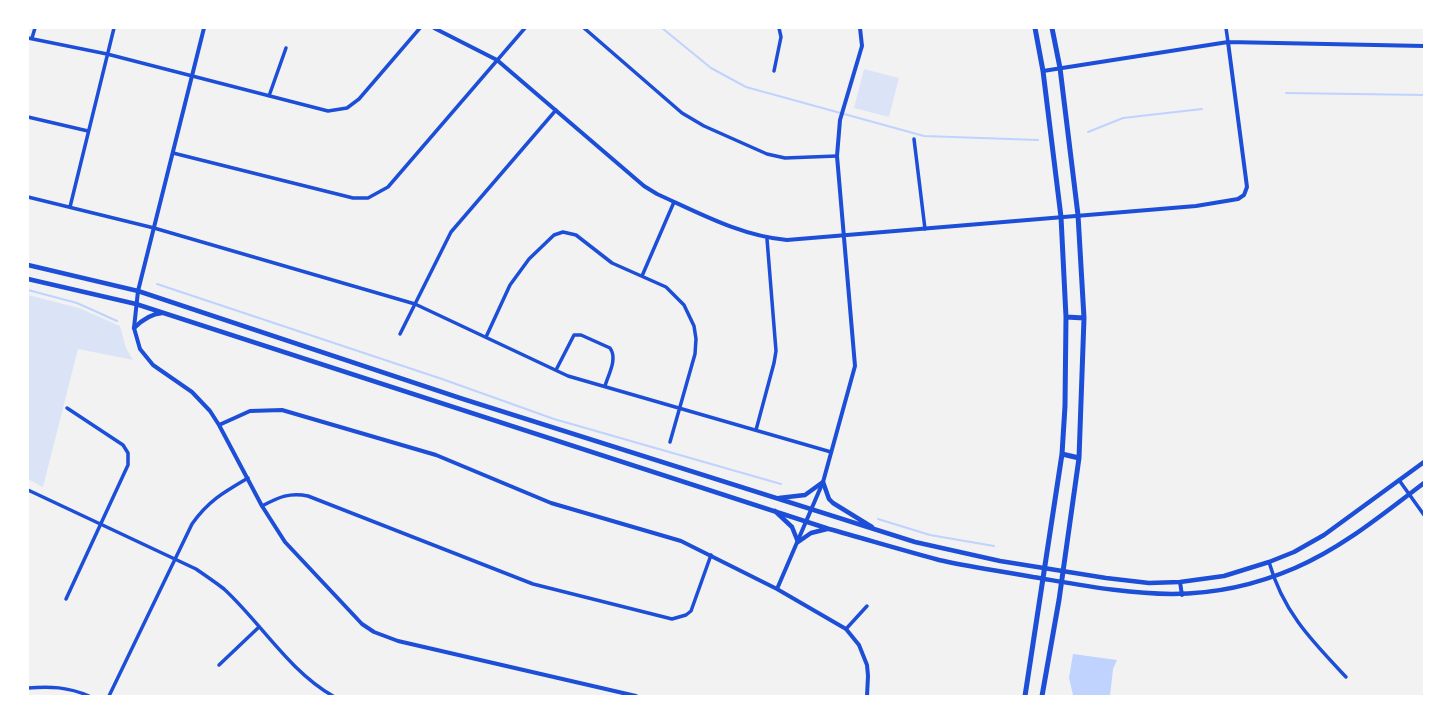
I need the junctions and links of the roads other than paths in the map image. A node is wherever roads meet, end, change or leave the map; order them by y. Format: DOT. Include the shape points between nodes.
graph roads {
  1 [pos="35,28"];
  2 [pos="114,28"];
  3 [pos="204,28"];
  4 [pos="420,28"];
  5 [pos="434,28"];
  6 [pos="525,28"];
  7 [pos="584,28"];
  8 [pos="779,28"];
  9 [pos="860,28"];
  10 [pos="1035,28"];
  11 [pos="1052,28"];
  12 [pos="1226,28"];
  13 [pos="30,38"];
  14 [pos="1228,42"];
  15 [pos="1424,46"];
  16 [pos="286,48"];
  17 [pos="107,54"];
  18 [pos="497,60"];
  19 [pos="1060,68"];
  20 [pos="774,71"];
  21 [pos="1043,71"];
  22 [pos="192,77"];
  23 [pos="269,96"];
  24 [pos="556,110"];
  25 [pos="28,117"];
  26 [pos="88,131"];
  27 [pos="914,139"];
  28 [pos="173,153"];
  29 [pos="837,156"];
  30 [pos="28,197"];
  31 [pos="674,202"];
  32 [pos="70,207"];
  33 [pos="1078,215"];
  34 [pos="1061,217"];
  35 [pos="154,228"];
  36 [pos="925,229"];
  37 [pos="844,236"];
  38 [pos="767,238"];
  39 [pos="28,264"];
  40 [pos="642,276"];
  41 [pos="28,279"];
  42 [pos="138,291"];
  43 [pos="136,304"];
  44 [pos="415,304"];
  45 [pos="164,313"];
  46 [pos="1066,317"];
  47 [pos="1084,318"];
  48 [pos="134,328"];
  49 [pos="400,334"];
  50 [pos="486,337"];
  51 [pos="556,370"];
  52 [pos="604,386"];
  53 [pos="67,408"];
  54 [pos="680,408"];
  55 [pos="219,425"];
  56 [pos="756,430"];
  57 [pos="670,442"];
  58 [pos="831,452"];
  59 [pos="1062,454"];
  60 [pos="1079,458"];
  61 [pos="1424,462"];
  62 [pos="248,478"];
  63 [pos="1399,480"];
  64 [pos="823,482"];
  65 [pos="1424,483"];
  66 [pos="28,490"];
  67 [pos="1409,494"];
  68 [pos="775,499"];
  69 [pos="262,506"];
  70 [pos="774,510"];
  71 [pos="811,510"];
  72 [pos="1424,515"];
  73 [pos="807,520"];
  74 [pos="101,525"];
  75 [pos="829,529"];
  76 [pos="877,531"];
  77 [pos="798,542"];
  78 [pos="942,549"];
  79 [pos="711,555"];
  80 [pos="174,559"];
  81 [pos="940,560"];
  82 [pos="1269,562"];
  83 [pos="1045,568"];
  84 [pos="1063,571"];
  85 [pos="1273,577"];
  86 [pos="1044,579"];
  87 [pos="1062,582"];
  88 [pos="1180,582"];
  89 [pos="777,589"];
  90 [pos="1182,595"];
  91 [pos="66,598"];
  92 [pos="867,606"];
  93 [pos="259,627"];
  94 [pos="846,629"];
  95 [pos="218,664"];
  96 [pos="1346,677"];
  97 [pos="28,688"];
  98 [pos="89,696"];
  99 [pos="109,696"];
  100 [pos="333,696"];
  101 [pos="636,696"];
  102 [pos="867,696"];
  103 [pos="1025,696"];
  104 [pos="1042,696"];
  1 -- 13 [label="street"];
  2 -- 17 [label="street"];
  3 -- 22 [label="street"];
  4 -- 23 [label="street" via="359,99 347,108 328,111"];
  5 -- 18 [label="street"];
  6 -- 18 [label="street"];
  7 -- 29 [label="street" via="682,113 704,126 767,154 785,158"];
  8 -- 20 [label="street" via="781,37"];
  9 -- 29 [label="street" via="862,46 844,105"];
  10 -- 21 [label="main road"];
  11 -- 19 [label="main road"];
  12 -- 14 [label="street"];
  13 -- 17 [label="street"];
  14 -- 15 [label="street"];
  14 -- 19 [label="street"];
  14 -- 33 [label="street" via="1247,186 1244,195 1228,202 1196,206"];
  16 -- 23 [label="street"];
  17 -- 22 [label="street"];
  17 -- 26 [label="street"];
  18 -- 24 [label="street"];
  18 -- 28 [label="street" via="388,187 368,198 353,198"];
  19 -- 21 [label="street"];
  19 -- 33 [label="main road"];
  21 -- 34 [label="main road"];
  22 -- 23 [label="street"];
  22 -- 28 [label="street"];
  24 -- 31 [label="street" via="644,186"];
  24 -- 44 [label="street" via="452,232"];
  25 -- 26 [label="street"];
  26 -- 32 [label="street"];
  27 -- 36 [label="street"];
  28 -- 35 [label="street"];
  29 -- 37 [label="street"];
  30 -- 32 [label="street"];
  31 -- 38 [label="street" via="729,226"];
  31 -- 40 [label="street"];
  32 -- 35 [label="street"];
  33 -- 34 [label="street"];
  33 -- 47 [label="main road"];
  34 -- 36 [label="street"];
  34 -- 46 [label="main road"];
  35 -- 42 [label="street"];
  35 -- 44 [label="street"];
  36 -- 37 [label="street"];
  37 -- 38 [label="street" via="787,240"];
  37 -- 58 [label="street" via="855,366"];
  38 -- 56 [label="street" via="776,351"];
  39 -- 42 [label="main road"];
  40 -- 50 [label="street" via="612,263 576,235 563,232 554,235 530,259 510,285"];
  40 -- 54 [label="street" via="666,287 684,305 694,326 695,354"];
  41 -- 43 [label="main road"];
  42 -- 43 [label="street"];
  42 -- 68 [label="main road"];
  43 -- 45 [label="main road"];
  43 -- 48 [label="street"];
  44 -- 49 [label="street"];
  44 -- 50 [label="street"];
  45 -- 48 [label="main road" via="148,317"];
  45 -- 70 [label="main road"];
  46 -- 47 [label="main road"];
  46 -- 59 [label="main road"];
  47 -- 60 [label="main road"];
  48 -- 55 [label="street" via="136,338 153,364 192,392"];
  50 -- 51 [label="street"];
  51 -- 52 [label="street"];
  51 -- 52 [label="street" via="570,340 574,335 581,335 610,348 614,353"];
  52 -- 54 [label="street"];
  53 -- 74 [label="street" via="115,440 128,453 128,465"];
  54 -- 56 [label="street"];
  54 -- 57 [label="street"];
  55 -- 62 [label="street"];
  55 -- 79 [label="street" via="250,411 282,410 436,455 551,503 681,541"];
  56 -- 58 [label="street"];
  58 -- 64 [label="street"];
  59 -- 60 [label="main road"];
  59 -- 83 [label="main road"];
  60 -- 84 [label="main road"];
  61 -- 63 [label="main road"];
  62 -- 69 [label="street"];
  62 -- 80 [label="street" via="216,497 200,511"];
  63 -- 67 [label="street"];
  63 -- 82 [label="main road" via="1324,535 1294,552"];
  64 -- 68 [label="main road" via="805,495"];
  64 -- 71 [label="street"];
  64 -- 76 [label="main road" via="833,503"];
  65 -- 67 [label="main road"];
  66 -- 74 [label="street"];
  67 -- 72 [label="street"];
  67 -- 85 [label="main road" via="1333,549"];
  68 -- 71 [label="main road"];
  69 -- 79 [label="street" via="280,496 308,496 534,584 672,619 686,616 692,611"];
  69 -- 101 [label="street" via="292,550 351,613 374,632 398,641"];
  70 -- 73 [label="main road"];
  70 -- 77 [label="main road" via="791,525"];
  71 -- 73 [label="street"];
  71 -- 76 [label="main road"];
  73 -- 75 [label="main road"];
  73 -- 77 [label="street"];
  74 -- 80 [label="street"];
  74 -- 91 [label="street"];
  75 -- 77 [label="main road" via="811,533"];
  75 -- 81 [label="main road"];
  76 -- 78 [label="main road"];
  77 -- 89 [label="street"];
  78 -- 81 [label="main road"];
  78 -- 83 [label="main road"];
  79 -- 89 [label="street"];
  80 -- 93 [label="street" via="196,570 223,589"];
  80 -- 99 [label="street"];
  81 -- 86 [label="main road"];
  82 -- 85 [label="street"];
  82 -- 88 [label="main road" via="1224,576"];
  83 -- 84 [label="main road"];
  83 -- 86 [label="main road"];
  84 -- 87 [label="main road"];
  84 -- 88 [label="main road" via="1132,582"];
  85 -- 90 [label="main road" via="1226,589"];
  85 -- 96 [label="street" via="1298,624"];
  86 -- 87 [label="main road"];
  86 -- 103 [label="main road"];
  87 -- 90 [label="main road" via="1139,594"];
  87 -- 104 [label="main road"];
  88 -- 90 [label="street"];
  89 -- 94 [label="street"];
  92 -- 94 [label="street"];
  93 -- 95 [label="street"];
  93 -- 100 [label="street" via="302,672"];
  94 -- 102 [label="street" via="859,645 867,665"];
  97 -- 98 [label="street" via="53,686 75,690"];
}
